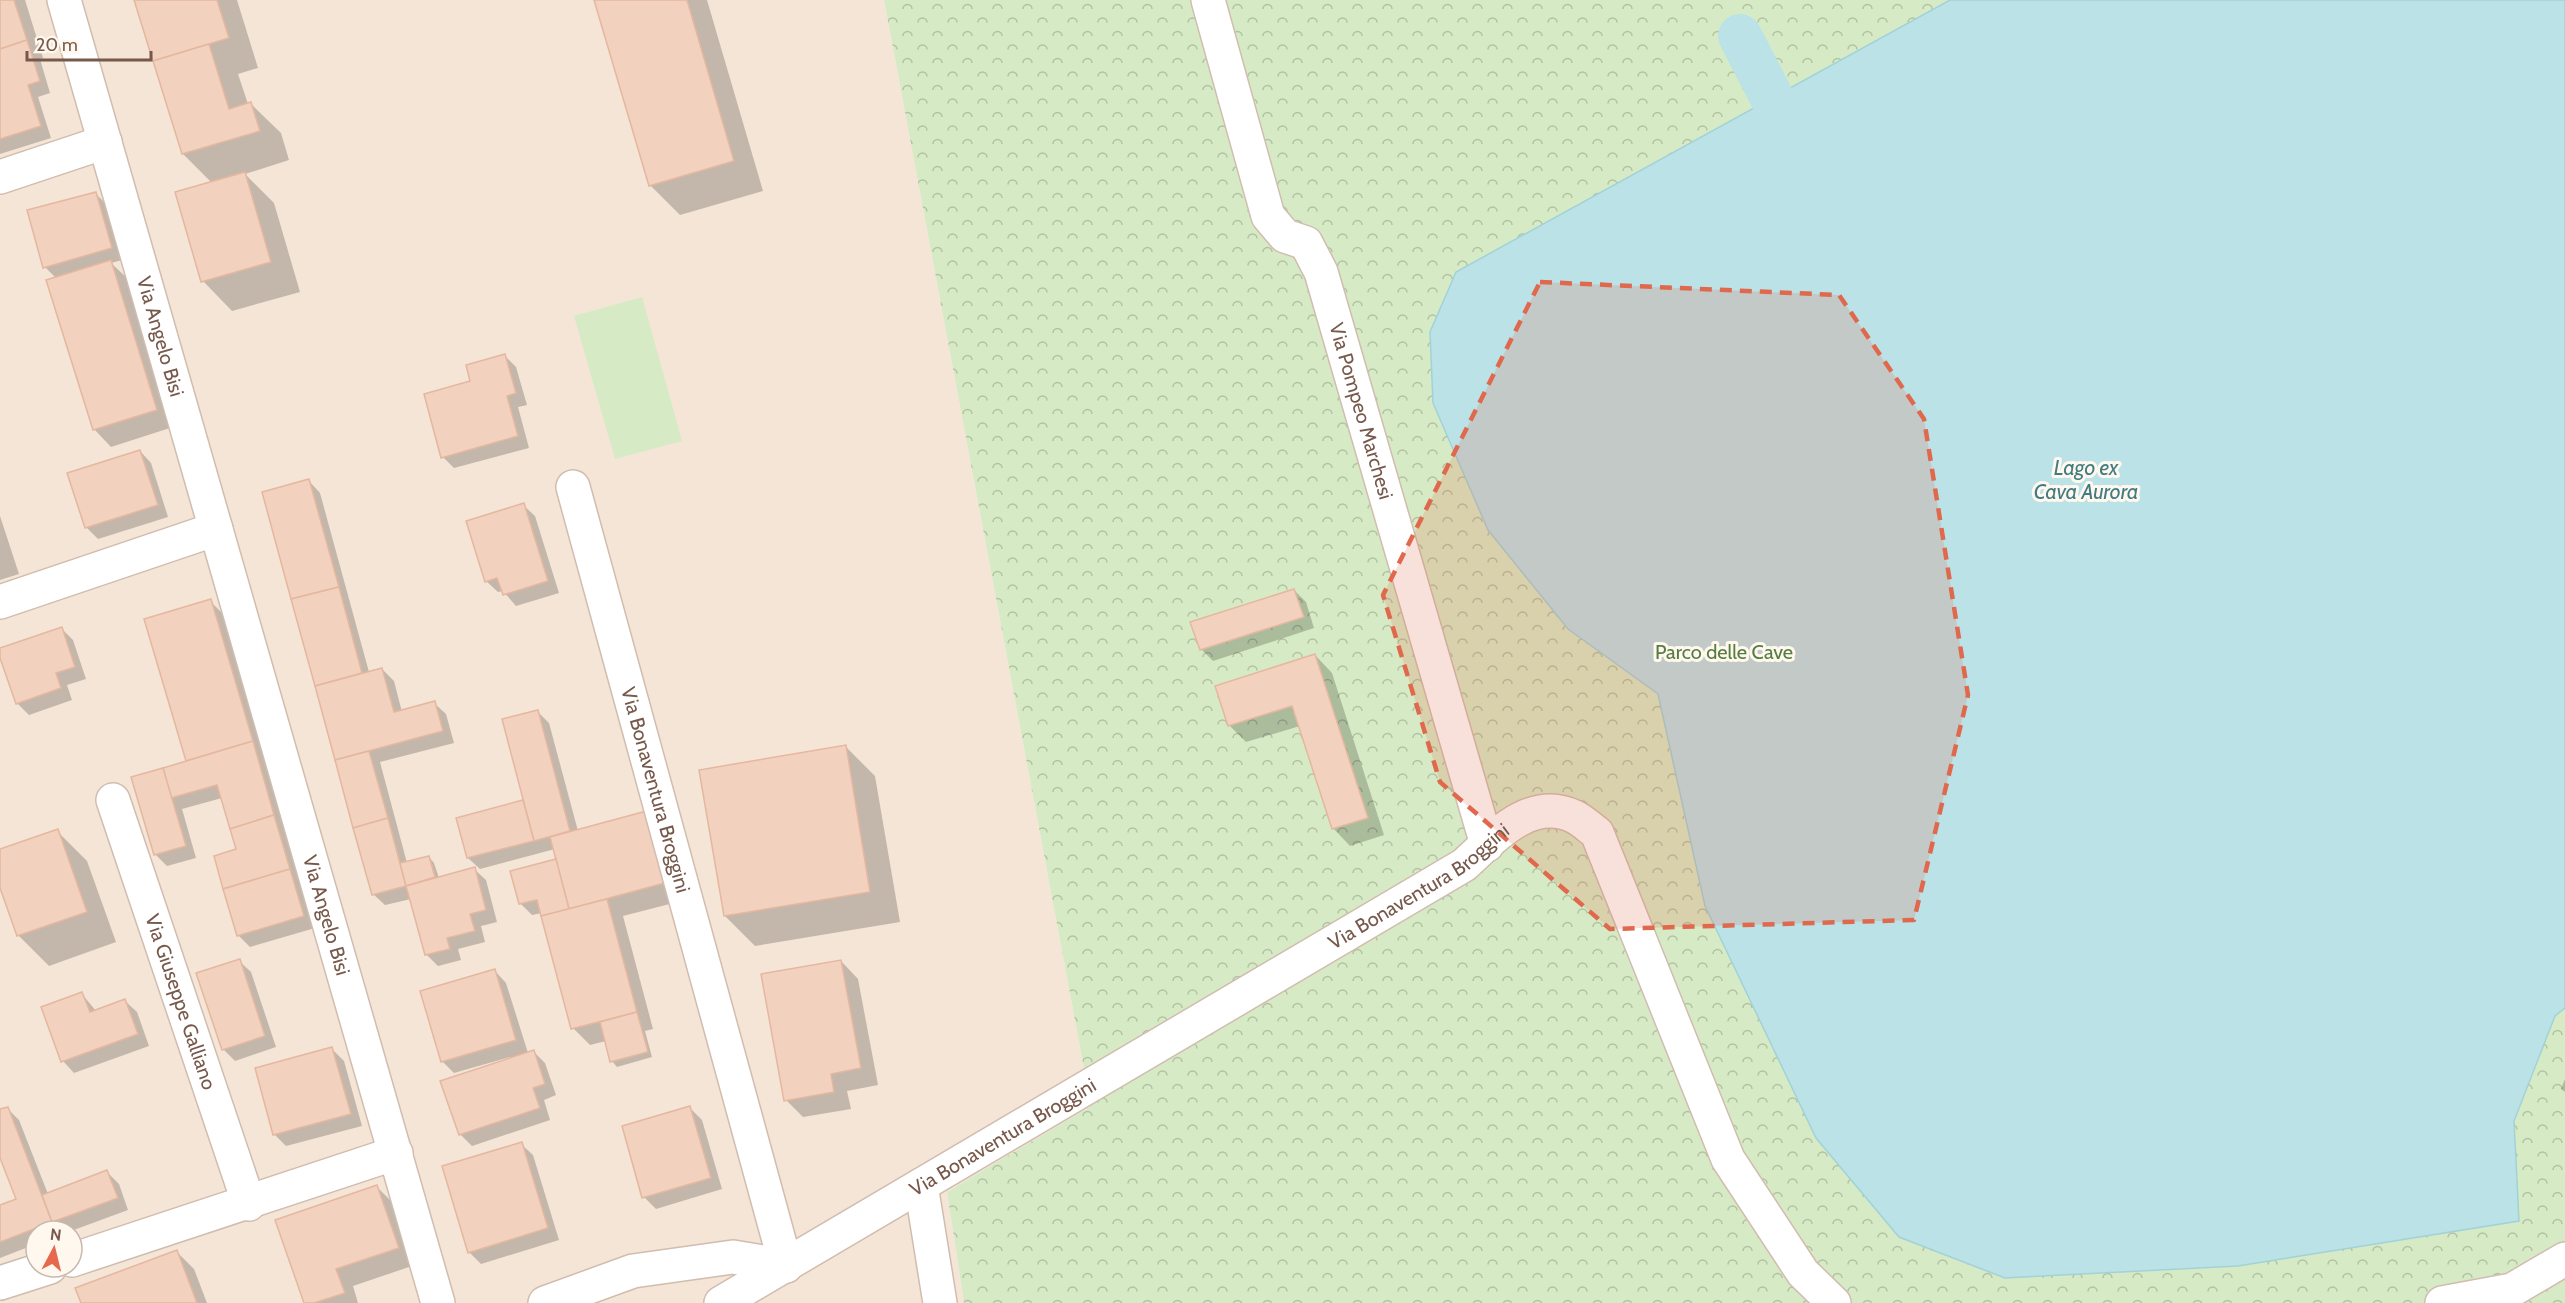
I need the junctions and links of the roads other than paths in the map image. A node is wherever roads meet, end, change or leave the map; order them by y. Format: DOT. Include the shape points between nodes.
graph roads {
  1 [pos="64,0"];
  2 [pos="1208,0"];
  3 [pos="105,142"];
  4 [pos="0,177"];
  5 [pos="573,487"];
  6 [pos="216,529"];
  7 [pos="0,602"];
  8 [pos="113,800"];
  9 [pos="1487,845"];
  10 [pos="396,1153"];
  11 [pos="921,1185"];
  12 [pos="249,1203"];
  13 [pos="84,1256"];
  14 [pos="2565,1259"];
  15 [pos="786,1266"];
  16 [pos="24,1275"];
  17 [pos="0,1283"];
  18 [pos="438,1303"];
  19 [pos="544,1303"];
  20 [pos="722,1303"];
  21 [pos="940,1303"];
  22 [pos="1834,1303"];
  23 [pos="2442,1303"];
  1 -- 3 [label="street, Via Angelo Bisi"];
  2 -- 9 [label="street, Via Pompeo Marchesi" via="1268,216 1285,236 1306,243 1321,272"];
  3 -- 4 [label="street"];
  3 -- 6 [label="street, Via Angelo Bisi"];
  5 -- 15 [label="street, Via Bonaventura Broggini"];
  6 -- 7 [label="street"];
  6 -- 10 [label="street, Via Angelo Bisi"];
  8 -- 12 [label="street, Via Giuseppe Galliano"];
  9 -- 11 [label="street, Via Bonaventura Broggini" via="1464,865"];
  9 -- 22 [label="street, Via Bonaventura Broggini" via="1519,818 1547,810 1574,817 1598,833 1728,1159 1803,1273"];
  10 -- 12 [label="street"];
  10 -- 18 [label="street, Via Angelo Bisi"];
  11 -- 15 [label="street, Via Bonaventura Broggini"];
  11 -- 21 [label="street"];
  12 -- 13 [label="street"];
  14 -- 23 [label="street" via="2512,1290"];
  15 -- 19 [label="street" via="733,1257 633,1271"];
  15 -- 20 [label="street, Via Bonaventura Broggini"];
  16 -- 17 [label="street"];
}
